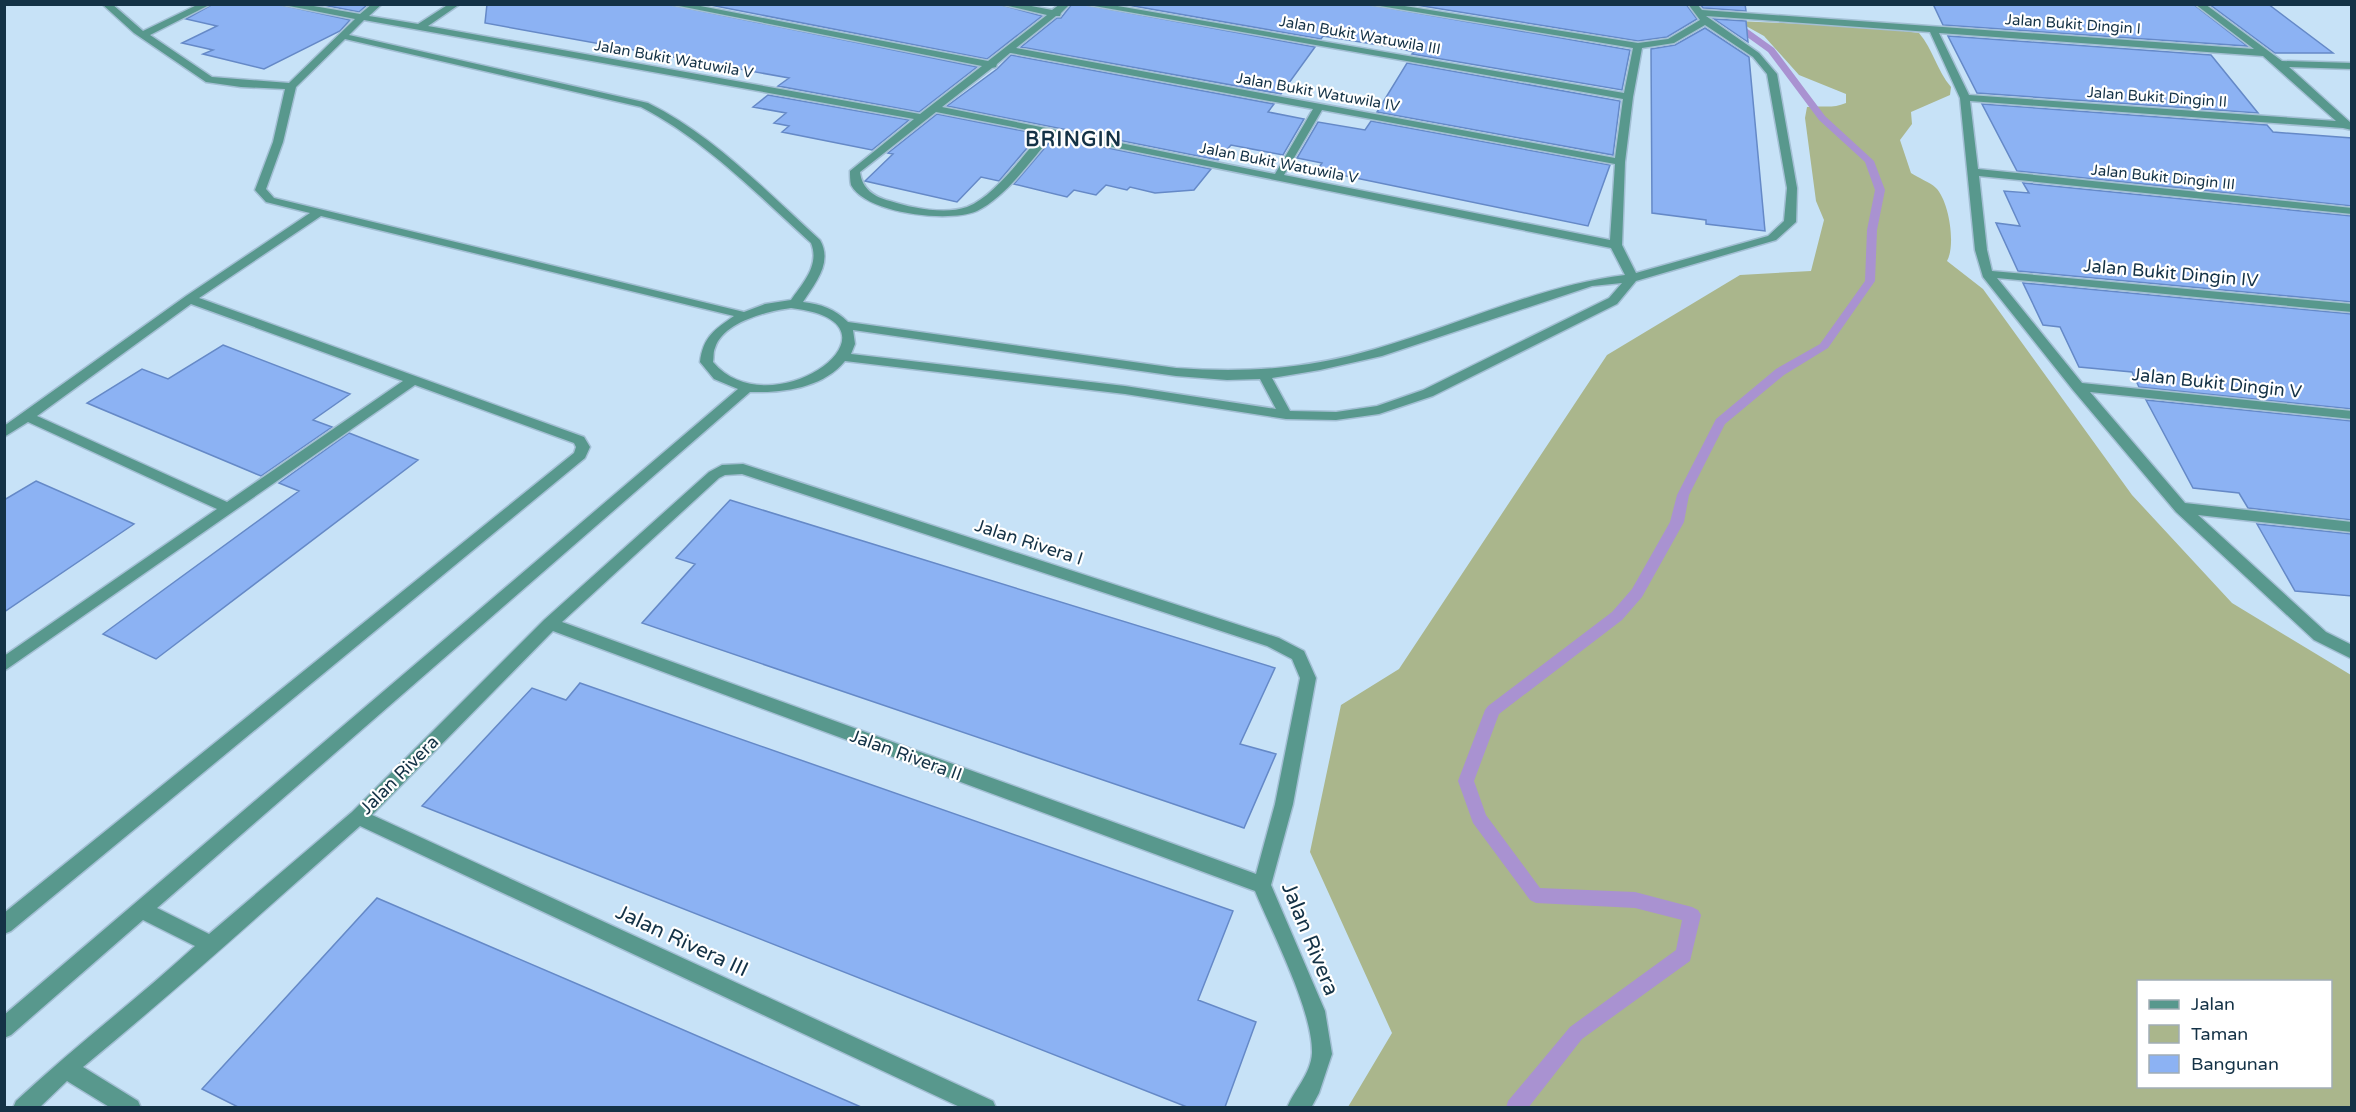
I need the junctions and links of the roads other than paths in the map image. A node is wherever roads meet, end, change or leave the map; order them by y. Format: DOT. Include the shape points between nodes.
graph roads {
  1 [pos="106,4"];
  2 [pos="207,4"];
  3 [pos="283,4"];
  4 [pos="378,4"];
  5 [pos="456,4"];
  6 [pos="673,4"];
  7 [pos="1004,4"];
  8 [pos="1066,4"];
  9 [pos="1087,4"];
  10 [pos="1372,4"];
  11 [pos="1692,4"];
  12 [pos="2199,4"];
  13 [pos="1057,14"];
  14 [pos="1702,17"];
  15 [pos="362,18"];
  16 [pos="420,27"];
  17 [pos="1933,29"];
  18 [pos="143,35"];
  19 [pos="343,36"];
  20 [pos="1638,46"];
  21 [pos="1011,50"];
  22 [pos="2266,53"];
  23 [pos="2280,64"];
  24 [pos="993,65"];
  25 [pos="2352,66"];
  26 [pos="291,86"];
  27 [pos="1628,97"];
  28 [pos="1965,98"];
  29 [pos="1319,107"];
  30 [pos="936,109"];
  31 [pos="924,118"];
  32 [pos="2349,128"];
  33 [pos="1050,132"];
  34 [pos="1620,162"];
  35 [pos="1972,172"];
  36 [pos="1277,179"];
  37 [pos="320,211"];
  38 [pos="2352,211"];
  39 [pos="1616,245"];
  40 [pos="1986,274"];
  41 [pos="1632,278"];
  42 [pos="190,299"];
  43 [pos="795,304"];
  44 [pos="2352,308"];
  45 [pos="742,315"];
  46 [pos="846,325"];
  47 [pos="843,357"];
  48 [pos="1264,375"];
  49 [pos="415,379"];
  50 [pos="2078,387"];
  51 [pos="747,388"];
  52 [pos="1286,415"];
  53 [pos="2352,415"];
  54 [pos="28,417"];
  55 [pos="4,433"];
  56 [pos="722,470"];
  57 [pos="2181,508"];
  58 [pos="229,509"];
  59 [pos="2352,527"];
  60 [pos="550,624"];
  61 [pos="2352,653"];
  62 [pos="4,665"];
  63 [pos="1308,678"];
  64 [pos="358,818"];
  65 [pos="1262,885"];
  66 [pos="141,910"];
  67 [pos="4,925"];
  68 [pos="211,944"];
  69 [pos="4,1028"];
  70 [pos="66,1068"];
  71 [pos="23,1107"];
  72 [pos="131,1107"];
  73 [pos="986,1107"];
  74 [pos="1297,1107"];
  1 -- 18 [label="street"];
  2 -- 18 [label="street"];
  3 -- 15 [label="street, Jalan Bukit Watuwila V"];
  4 -- 15 [label="street"];
  5 -- 16 [label="street"];
  6 -- 24 [label="street"];
  7 -- 13 [label="street"];
  8 -- 13 [label="street"];
  9 -- 27 [label="street, Jalan Bukit Watuwila III"];
  10 -- 20 [label="street"];
  11 -- 14 [label="street"];
  12 -- 22 [label="street"];
  13 -- 21 [label="street"];
  14 -- 17 [label="street, Jalan Bukit Dingin I"];
  14 -- 20 [label="street" via="1671,41"];
  14 -- 41 [label="street" via="1756,55 1772,74 1792,188 1790,222 1772,238"];
  15 -- 16 [label="street, Jalan Bukit Watuwila V"];
  15 -- 19 [label="street"];
  16 -- 31 [label="street, Jalan Bukit Watuwila V"];
  17 -- 22 [label="street, Jalan Bukit Dingin I"];
  17 -- 28 [label="street"];
  18 -- 26 [label="street" via="209,80"];
  19 -- 26 [label="street"];
  19 -- 43 [label="street" via="644,105 670,118 727,162 816,242 820,265"];
  20 -- 27 [label="street"];
  21 -- 24 [label="street"];
  21 -- 29 [label="street, Jalan Bukit Watuwila IV"];
  22 -- 23 [label="street"];
  23 -- 25 [label="street"];
  23 -- 32 [label="street"];
  24 -- 30 [label="street"];
  26 -- 37 [label="street" via="278,142 260,190 270,200"];
  27 -- 34 [label="street"];
  28 -- 32 [label="street, Jalan Bukit Dingin II"];
  28 -- 35 [label="street"];
  29 -- 34 [label="street, Jalan Bukit Watuwila IV"];
  29 -- 36 [label="street"];
  30 -- 31 [label="street"];
  30 -- 33 [label="street, Jalan Bukit Watuwila V"];
  31 -- 33 [label="street" via="855,171 856,186 864,194 902,208 951,214 974,208"];
  33 -- 36 [label="street, Jalan Bukit Watuwila V"];
  34 -- 39 [label="street"];
  35 -- 38 [label="street, Jalan Bukit Dingin III"];
  35 -- 40 [label="street"];
  36 -- 39 [label="street, Jalan Bukit Watuwila V"];
  37 -- 42 [label="street"];
  37 -- 45 [label="street"];
  39 -- 41 [label="street"];
  40 -- 44 [label="street, Jalan Bukit Dingin IV"];
  40 -- 50 [label="street"];
  41 -- 48 [label="street" via="1590,283 1377,352"];
  41 -- 52 [label="street" via="1613,301 1428,393 1379,410 1336,416"];
  42 -- 49 [label="street"];
  42 -- 54 [label="street"];
  43 -- 45 [label="street"];
  43 -- 46 [label="street" via="826,310"];
  45 -- 51 [label="street" via="710,341 707,361 720,378"];
  46 -- 47 [label="street" via="849,346"];
  46 -- 48 [label="street" via="1176,372"];
  47 -- 51 [label="street" via="822,374 792,386"];
  47 -- 52 [label="street" via="1125,390"];
  48 -- 52 [label="street"];
  49 -- 58 [label="street"];
  49 -- 67 [label="street" via="579,440 584,447 580,455"];
  50 -- 53 [label="street, Jalan Bukit Dingin V"];
  50 -- 57 [label="street"];
  51 -- 66 [label="street"];
  54 -- 55 [label="street"];
  54 -- 58 [label="street"];
  56 -- 60 [label="street, Jalan Rivera"];
  56 -- 63 [label="street, Jalan Rivera I" via="743,469 1273,642 1298,655"];
  57 -- 59 [label="street"];
  57 -- 61 [label="street" via="2320,636"];
  58 -- 62 [label="street"];
  60 -- 64 [label="street, Jalan Rivera"];
  60 -- 65 [label="street, Jalan Rivera II"];
  63 -- 65 [label="street, Jalan Rivera" via="1284,804"];
  64 -- 68 [label="street, Jalan Rivera"];
  64 -- 73 [label="street, Jalan Rivera III"];
  65 -- 74 [label="street, Jalan Rivera" via="1315,1011 1322,1054 1309,1093"];
  66 -- 68 [label="street"];
  66 -- 69 [label="street"];
  68 -- 70 [label="street, Jalan Rivera"];
  70 -- 71 [label="street, Jalan Rivera"];
  70 -- 72 [label="street"];
}
